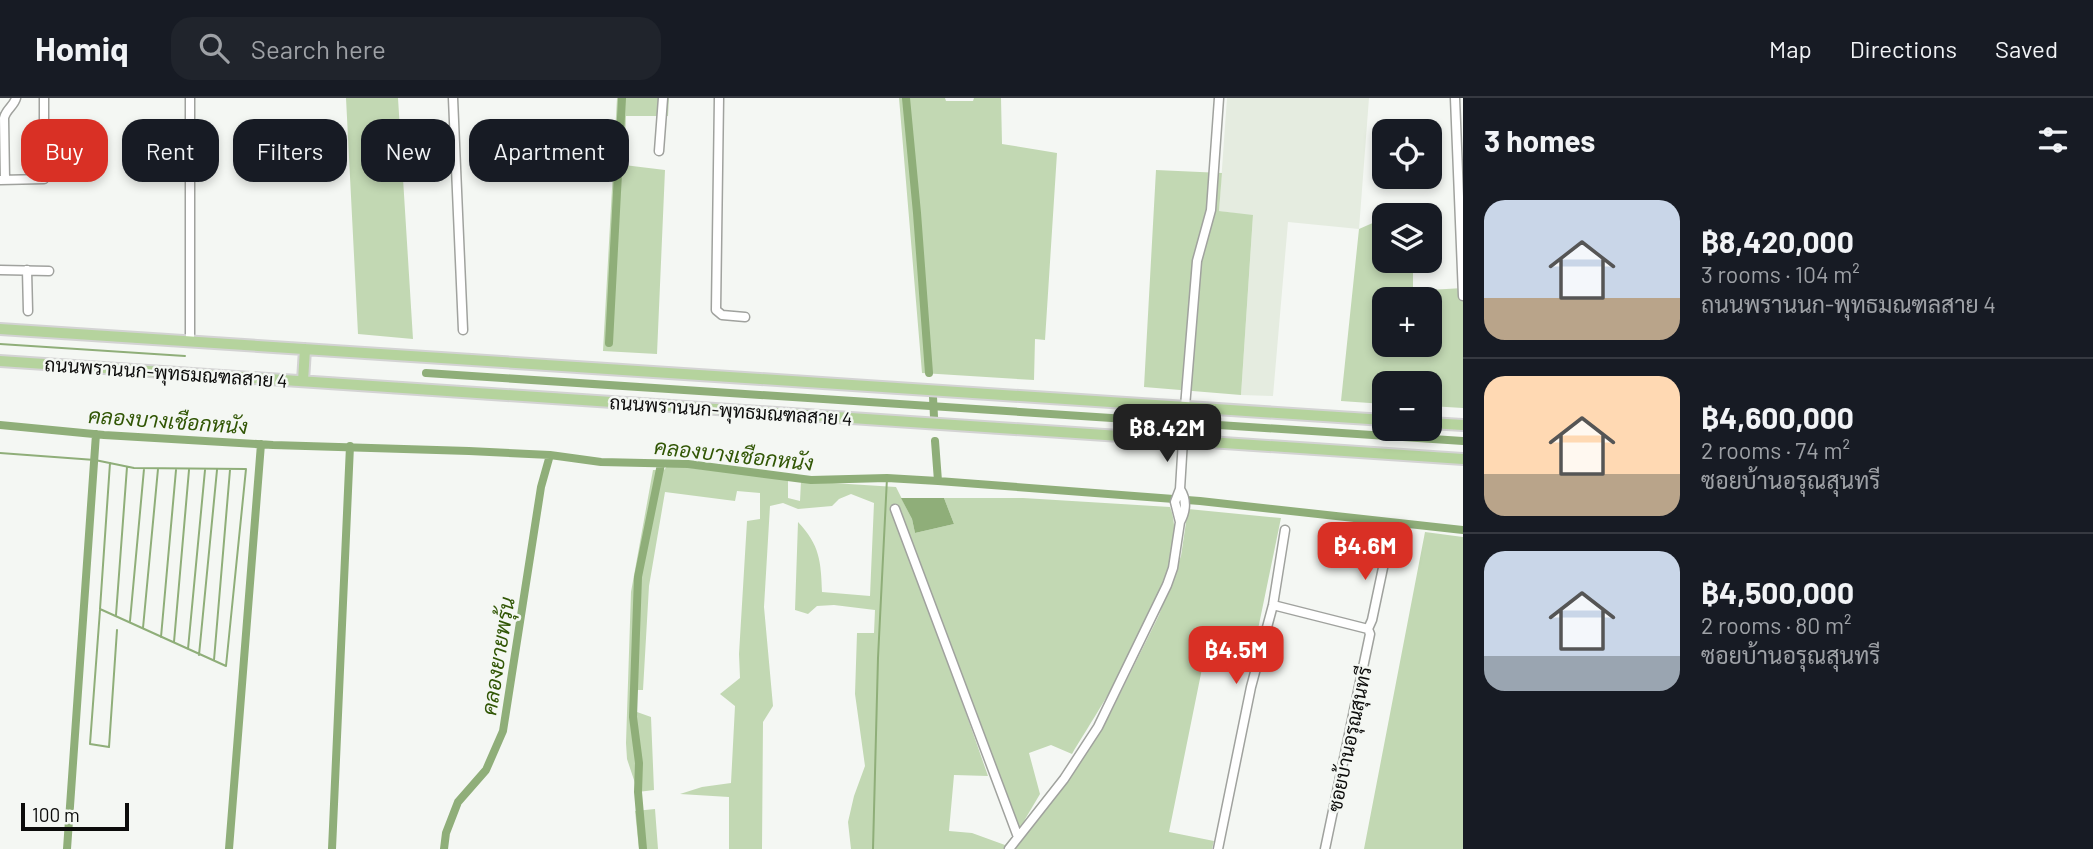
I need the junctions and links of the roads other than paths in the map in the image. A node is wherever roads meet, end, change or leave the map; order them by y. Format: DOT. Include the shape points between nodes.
graph roads {
  1 [pos="16,98"];
  2 [pos="44,98"];
  3 [pos="190,98"];
  4 [pos="453,98"];
  5 [pos="663,98"];
  6 [pos="719,98"];
  7 [pos="1219,98"];
  8 [pos="1455,98"];
  9 [pos="659,151"];
  10 [pos="2,180"];
  11 [pos="0,270"];
  12 [pos="27,270"];
  13 [pos="49,271"];
  14 [pos="1463,296"];
  15 [pos="27,311"];
  16 [pos="745,317"];
  17 [pos="0,329"];
  18 [pos="463,330"];
  19 [pos="190,342"];
  20 [pos="305,349"];
  21 [pos="0,361"];
  22 [pos="303,382"];
  23 [pos="1185,407"];
  24 [pos="1372,419"];
  25 [pos="1442,424"];
  26 [pos="1463,425"];
  27 [pos="1182,440"];
  28 [pos="1463,458"];
  29 [pos="895,509"];
  30 [pos="1285,530"];
  31 [pos="1388,544"];
  32 [pos="1273,605"];
  33 [pos="1368,629"];
  34 [pos="1018,837"];
  35 [pos="1009,849"];
  36 [pos="1218,849"];
  37 [pos="1325,849"];
  1 -- 10 [label="street" via="4,118"];
  2 -- 10 [label="street" via="44,179"];
  3 -- 19 [label="street"];
  4 -- 18 [label="street"];
  5 -- 9 [label="street"];
  6 -- 16 [label="street" via="716,310 722,316"];
  7 -- 23 [label="street" via="1211,210 1197,261"];
  8 -- 14 [label="street"];
  11 -- 12 [label="street"];
  12 -- 13 [label="street"];
  12 -- 15 [label="street"];
  17 -- 19 [label="main road, ถนนพรานนก-พุทธมณฑลสาย 4"];
  19 -- 20 [label="main road, ถนนพรานนก-พุทธมณฑลสาย 4"];
  20 -- 22 [label="main road"];
  20 -- 23 [label="main road, ถนนพรานนก-พุทธมณฑลสาย 4"];
  21 -- 22 [label="main road, ถนนพรานนก-พุทธมณฑลสาย 4"];
  22 -- 27 [label="main road, ถนนพรานนก-พุทธมณฑลสาย 4"];
  23 -- 24 [label="main road, ถนนพรานนก-พุทธมณฑลสาย 4"];
  25 -- 26 [label="main road"];
  27 -- 28 [label="main road, ถนนพรานนก-พุทธมณฑลสาย 4"];
  27 -- 34 [label="street" via="1180,492 1175,502 1180,518 1167,585 1107,711 1064,779"];
  29 -- 34 [label="street"];
  30 -- 32 [label="street"];
  31 -- 33 [label="street, ซอยบ้านอรุณสุนทรี"];
  32 -- 33 [label="street"];
  32 -- 36 [label="street"];
  33 -- 37 [label="street, ซอยบ้านอรุณสุนทรี" via="1368,652"];
  34 -- 35 [label="street"];
}
